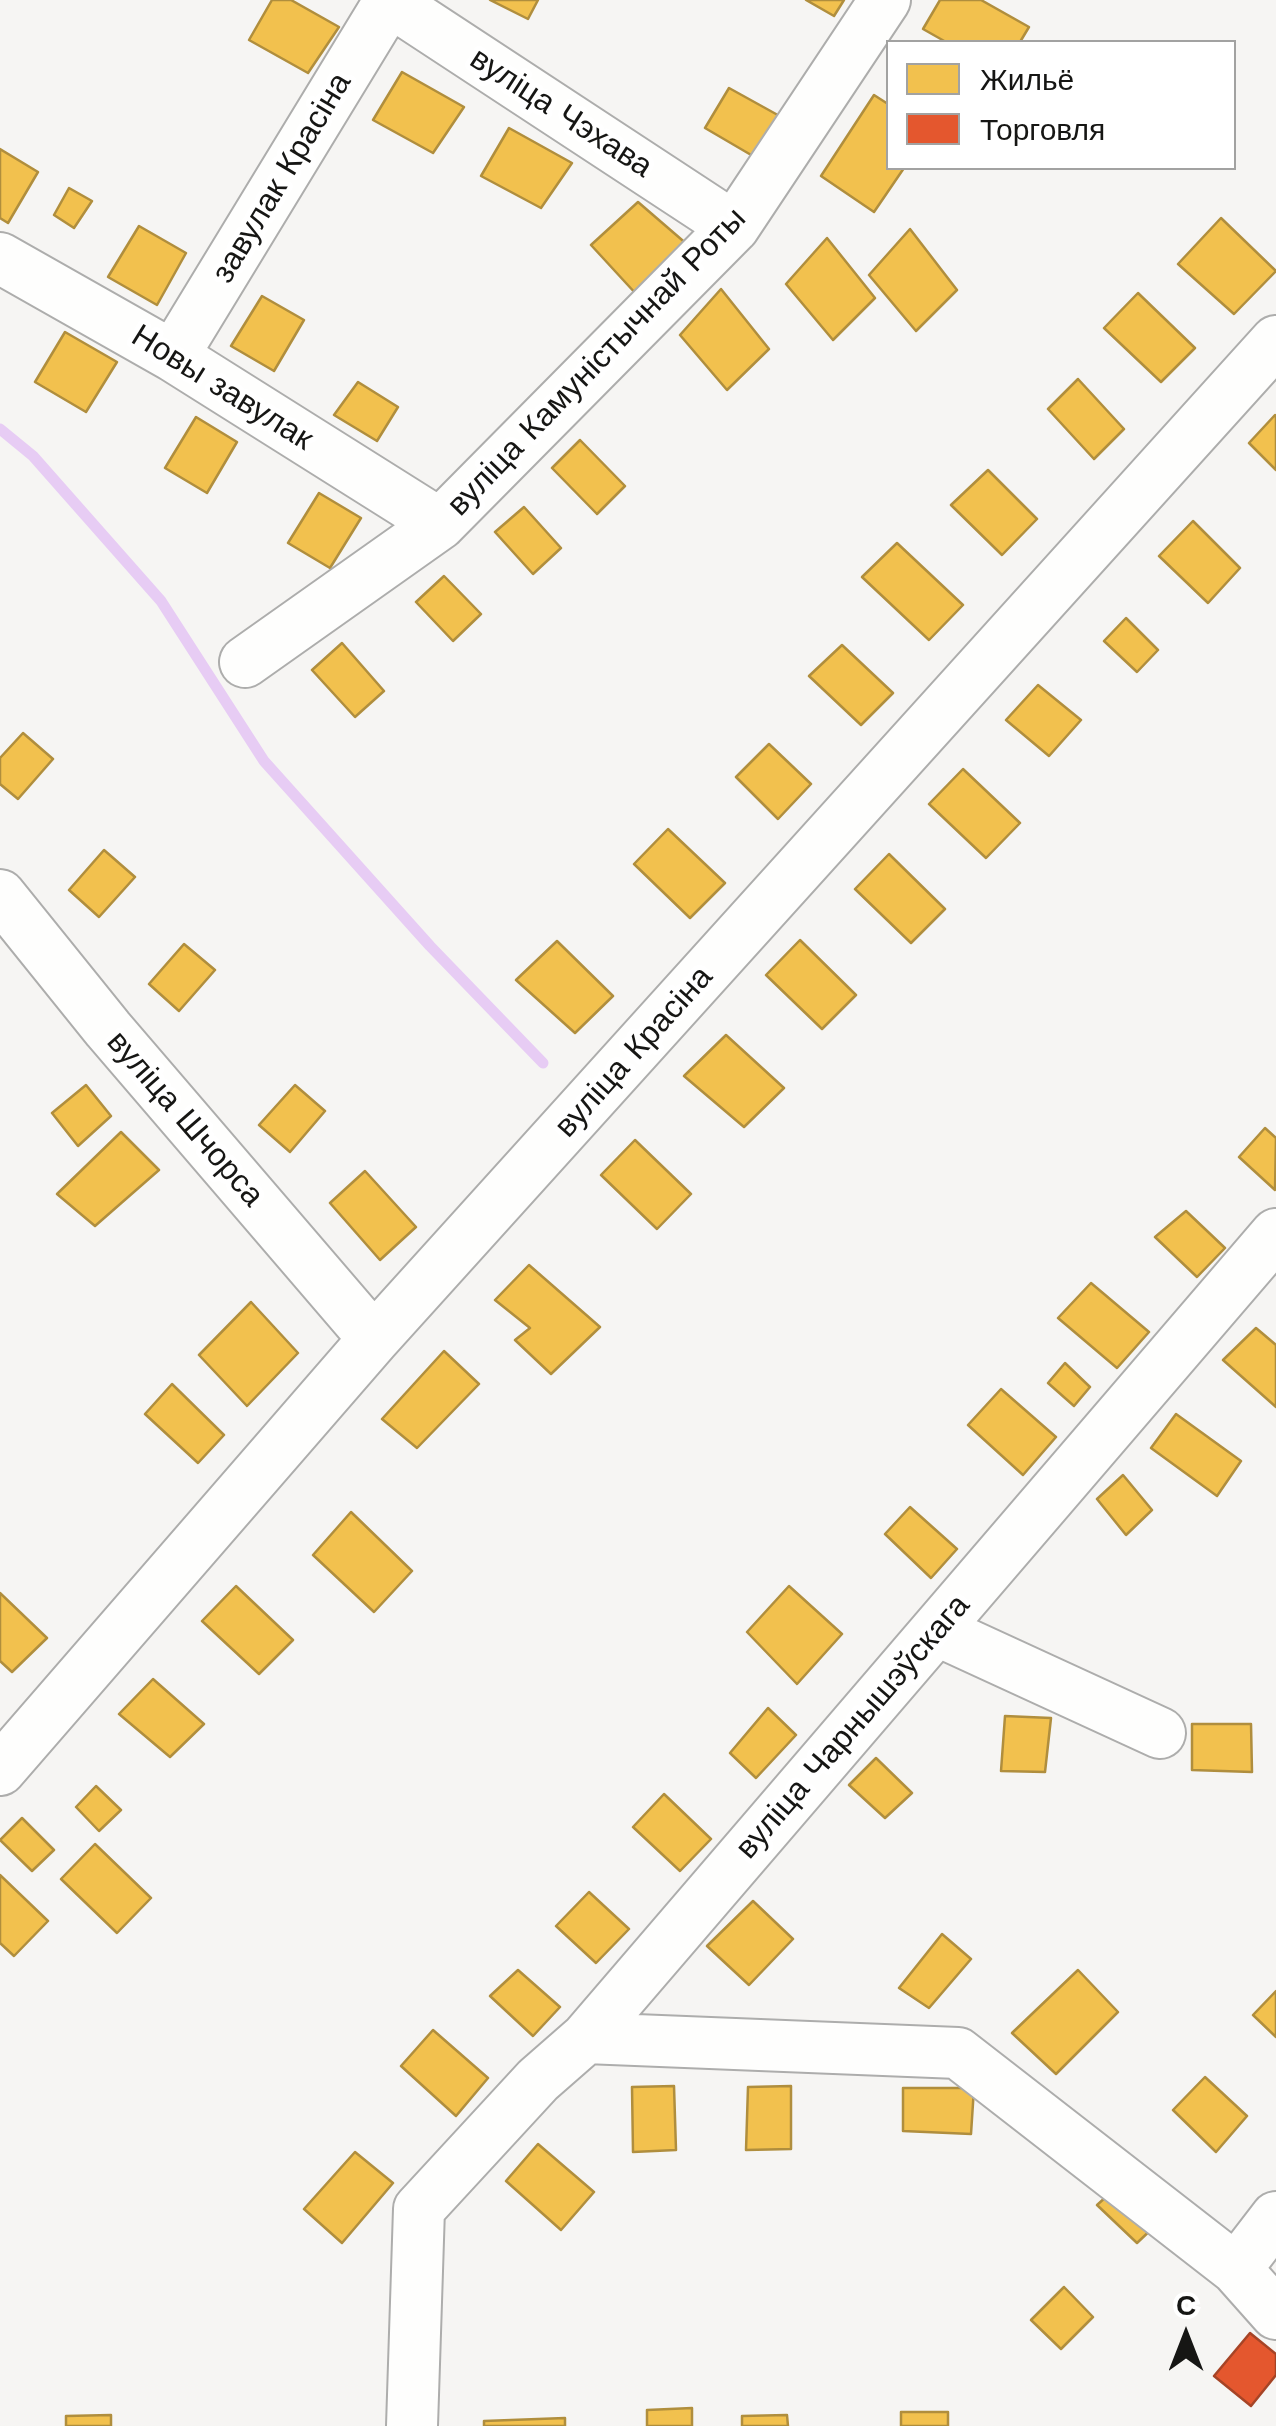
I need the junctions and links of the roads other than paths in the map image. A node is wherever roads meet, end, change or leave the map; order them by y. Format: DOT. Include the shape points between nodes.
graph roads {
  1 [pos="390,0"];
  2 [pos="884,0"];
  3 [pos="734,227"];
  4 [pos="0,258"];
  5 [pos="1276,340"];
  6 [pos="173,356"];
  7 [pos="440,524"];
  8 [pos="245,662"];
  9 [pos="0,895"];
  10 [pos="1276,1234"];
  11 [pos="374,1339"];
  12 [pos="936,1630"];
  13 [pos="1160,1733"];
  14 [pos="0,1770"];
  15 [pos="586,2038"];
  16 [pos="1276,2217"];
  17 [pos="1236,2268"];
  18 [pos="1276,2314"];
  19 [pos="412,2426"];
  1 -- 3 [label="street, вуліца Чэхава"];
  1 -- 6 [label="street, завулак Красіна"];
  2 -- 3 [label="street, вуліца Камуністычнай Роты"];
  3 -- 7 [label="street, вуліца Камуністычнай Роты"];
  4 -- 6 [label="street, Новы завулак"];
  5 -- 11 [label="street, вуліца Красіна"];
  6 -- 7 [label="street, Новы завулак"];
  7 -- 8 [label="street, вуліца Камуністычнай Роты"];
  9 -- 11 [label="street, вуліца Шчорса"];
  10 -- 12 [label="street, вуліца Чарнышэўскага"];
  11 -- 14 [label="street, вуліца Красіна"];
  12 -- 13 [label="street"];
  12 -- 15 [label="street, вуліца Чарнышэўскага"];
  15 -- 17 [label="street" via="958,2053"];
  15 -- 19 [label="street, вуліца Чарнышэўскага" via="538,2080 419,2210"];
  16 -- 17 [label="street"];
  17 -- 18 [label="street"];
}
